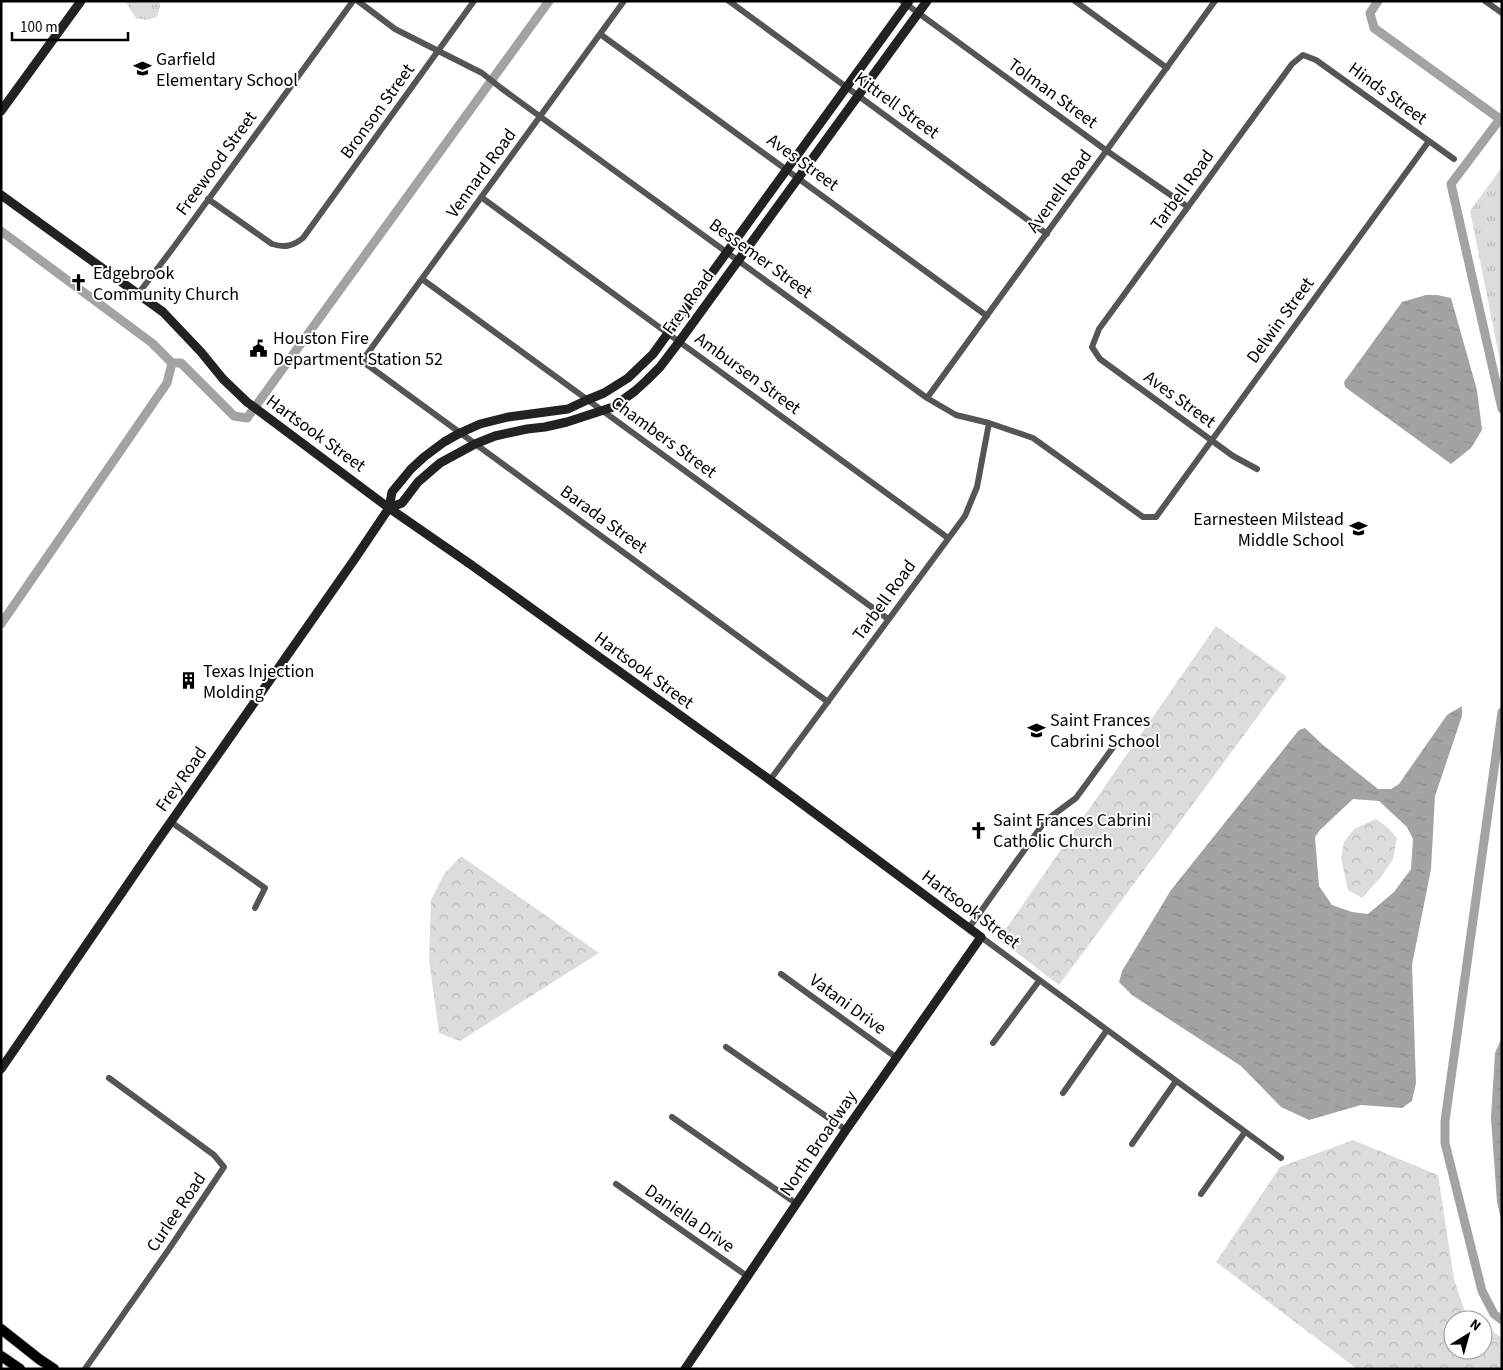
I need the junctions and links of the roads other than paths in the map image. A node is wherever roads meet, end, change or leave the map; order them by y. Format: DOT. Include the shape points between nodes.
graph roads {
  1 [pos="80,1"];
  2 [pos="353,1"];
  3 [pos="358,1"];
  4 [pos="474,1"];
  5 [pos="624,1"];
  6 [pos="729,1"];
  7 [pos="927,1"];
  8 [pos="1076,1"];
  9 [pos="1215,1"];
  10 [pos="1485,1"];
  11 [pos="906,2"];
  12 [pos="918,13"];
  13 [pos="1502,13"];
  14 [pos="600,34"];
  15 [pos="438,52"];
  16 [pos="1303,55"];
  17 [pos="1167,68"];
  18 [pos="847,88"];
  19 [pos="858,96"];
  20 [pos="1,111"];
  21 [pos="540,116"];
  22 [pos="1429,141"];
  23 [pos="1107,151"];
  24 [pos="1454,159"];
  25 [pos="787,170"];
  26 [pos="798,178"];
  27 [pos="1,195"];
  28 [pos="481,197"];
  29 [pos="208,200"];
  30 [pos="1188,208"];
  31 [pos="1047,234"];
  32 [pos="728,252"];
  33 [pos="738,260"];
  34 [pos="422,280"];
  35 [pos="138,294"];
  36 [pos="987,316"];
  37 [pos="667,333"];
  38 [pos="679,342"];
  39 [pos="1092,347"];
  40 [pos="362,361"];
  41 [pos="927,398"];
  42 [pos="587,400"];
  43 [pos="602,410"];
  44 [pos="989,423"];
  45 [pos="460,432"];
  46 [pos="1211,440"];
  47 [pos="475,444"];
  48 [pos="1257,469"];
  49 [pos="389,508"];
  50 [pos="1156,517"];
  51 [pos="948,538"];
  52 [pos="888,619"];
  53 [pos="828,702"];
  54 [pos="1117,742"];
  55 [pos="770,780"];
  56 [pos="171,822"];
  57 [pos="255,908"];
  58 [pos="969,928"];
  59 [pos="981,937"];
  60 [pos="781,974"];
  61 [pos="1040,981"];
  62 [pos="1107,1030"];
  63 [pos="993,1042"];
  64 [pos="726,1047"];
  65 [pos="897,1058"];
  66 [pos="1,1069"];
  67 [pos="109,1078"];
  68 [pos="1176,1081"];
  69 [pos="1064,1093"];
  70 [pos="672,1117"];
  71 [pos="846,1130"];
  72 [pos="1245,1132"];
  73 [pos="1132,1144"];
  74 [pos="1281,1158"];
  75 [pos="616,1184"];
  76 [pos="1201,1194"];
  77 [pos="797,1204"];
  78 [pos="747,1276"];
  79 [pos="1,1329"];
  80 [pos="1,1356"];
  81 [pos="20,1369"];
  82 [pos="54,1369"];
  83 [pos="85,1369"];
  84 [pos="685,1369"];
  1 -- 20 [label="street"];
  2 -- 29 [label="street, Freewood Street"];
  3 -- 15 [label="street, Bessemer Street" via="395,29"];
  4 -- 15 [label="street, Bronson Street"];
  5 -- 14 [label="street, Vennard Road"];
  6 -- 18 [label="street, Kittrell Street"];
  7 -- 12 [label="street, Frey Road"];
  8 -- 17 [label="street"];
  9 -- 17 [label="street, Avenell Road"];
  10 -- 13 [label="street"];
  11 -- 12 [label="street, Tolman Street"];
  11 -- 18 [label="street, Frey Road"];
  12 -- 19 [label="street, Frey Road"];
  12 -- 23 [label="street, Tolman Street"];
  14 -- 21 [label="street, Vennard Road"];
  14 -- 25 [label="street, Aves Street"];
  15 -- 21 [label="street, Bessemer Street" via="482,73"];
  15 -- 29 [label="street, Bronson Street" via="303,238 296,243 289,246 272,244"];
  16 -- 22 [label="street, Hinds Street" via="1316,60"];
  16 -- 30 [label="street, Tarbell Road" via="1292,64"];
  17 -- 23 [label="street, Avenell Road"];
  18 -- 19 [label="street, Kittrell Street"];
  18 -- 25 [label="street, Frey Road"];
  19 -- 26 [label="street, Frey Road"];
  19 -- 31 [label="street, Kittrell Street"];
  21 -- 28 [label="street, Vennard Road"];
  21 -- 32 [label="street, Bessemer Street"];
  22 -- 24 [label="street, Hinds Street"];
  22 -- 46 [label="street, Delwin Street"];
  23 -- 30 [label="street, Tolman Street"];
  23 -- 31 [label="street, Avenell Road"];
  25 -- 26 [label="street, Aves Street"];
  25 -- 32 [label="street, Frey Road"];
  26 -- 33 [label="street, Frey Road"];
  26 -- 36 [label="street, Aves Street"];
  27 -- 35 [label="street, Hartsook Street"];
  28 -- 34 [label="street, Vennard Road"];
  28 -- 37 [label="street, Ambursen Street"];
  29 -- 35 [label="street, Freewood Street"];
  30 -- 39 [label="street, Tarbell Road" via="1100,329"];
  31 -- 36 [label="street, Avenell Road"];
  32 -- 33 [label="street, Bessemer Street"];
  32 -- 37 [label="street, Frey Road"];
  33 -- 38 [label="street, Frey Road"];
  33 -- 41 [label="street, Bessemer Street"];
  34 -- 40 [label="street, Vennard Road"];
  34 -- 42 [label="street, Chambers Street"];
  35 -- 49 [label="street, Hartsook Street" via="163,312 246,402"];
  36 -- 41 [label="street, Avenell Road"];
  37 -- 38 [label="street, Ambursen Street"];
  37 -- 42 [label="street, Frey Road" via="653,354 628,378"];
  38 -- 43 [label="street, Frey Road" via="635,391 613,407"];
  38 -- 51 [label="street, Ambursen Street"];
  39 -- 46 [label="street, Aves Street" via="1100,359"];
  40 -- 45 [label="street, Barada Street"];
  41 -- 44 [label="street, Bessemer Street" via="956,415"];
  42 -- 43 [label="street, Chambers Street"];
  42 -- 45 [label="street, Frey Road" via="568,409 508,417"];
  43 -- 47 [label="street, Frey Road" via="567,422 495,436"];
  43 -- 52 [label="street, Chambers Street"];
  44 -- 50 [label="street, Bessemer Street" via="1033,438 1143,517"];
  44 -- 51 [label="street, Tarbell Road" via="977,487 965,516"];
  45 -- 47 [label="street, Barada Street"];
  45 -- 49 [label="street, Frey Road" via="411,469 392,492"];
  46 -- 48 [label="street, Aves Street"];
  46 -- 50 [label="street, Delwin Street"];
  47 -- 49 [label="street, Frey Road" via="440,463 418,482 402,503"];
  47 -- 53 [label="street, Barada Street"];
  49 -- 55 [label="street, Hartsook Street"];
  49 -- 56 [label="street, Frey Road"];
  51 -- 52 [label="street, Tarbell Road"];
  52 -- 53 [label="street, Tarbell Road"];
  53 -- 55 [label="street, Tarbell Road"];
  54 -- 58 [label="street" via="1076,798 1046,821"];
  55 -- 58 [label="street, Hartsook Street"];
  56 -- 57 [label="street" via="265,888"];
  56 -- 66 [label="street, Frey Road"];
  58 -- 59 [label="street, Hartsook Street"];
  59 -- 61 [label="street, Hartsook Street"];
  59 -- 65 [label="street, North Broadway"];
  60 -- 65 [label="street, Vatani Drive"];
  61 -- 62 [label="street, Hartsook Street"];
  61 -- 63 [label="street"];
  62 -- 68 [label="street, Hartsook Street"];
  62 -- 69 [label="street"];
  64 -- 71 [label="street"];
  65 -- 71 [label="street, North Broadway"];
  67 -- 83 [label="street, Curlee Road" via="214,1155 224,1167"];
  68 -- 72 [label="street, Hartsook Street"];
  68 -- 73 [label="street"];
  70 -- 77 [label="street"];
  71 -- 77 [label="street, North Broadway"];
  72 -- 74 [label="street, Hartsook Street"];
  72 -- 76 [label="street"];
  75 -- 78 [label="street, Daniella Drive"];
  77 -- 78 [label="street, North Broadway"];
  78 -- 84 [label="street, North Broadway"];
  79 -- 82 [label="main road"];
  80 -- 81 [label="main road"];
}
